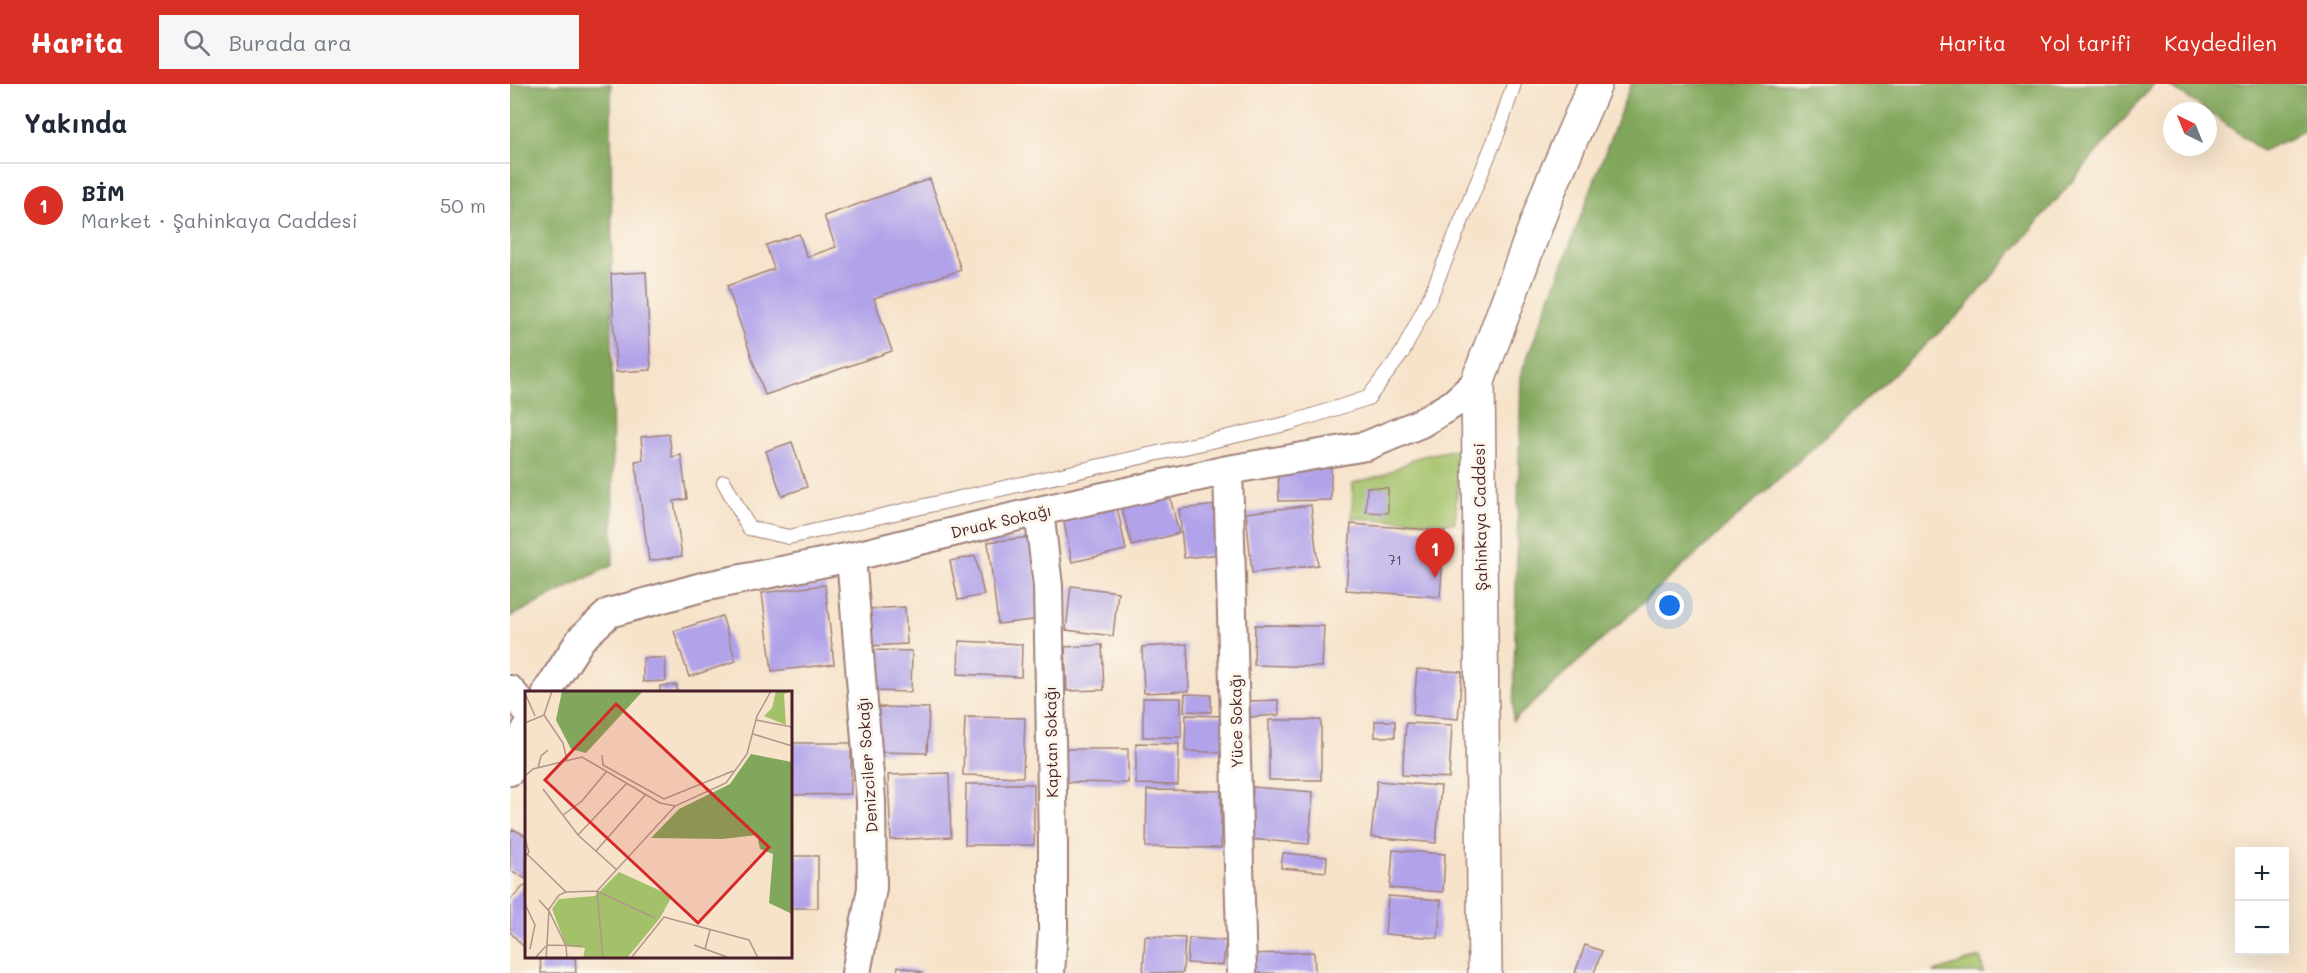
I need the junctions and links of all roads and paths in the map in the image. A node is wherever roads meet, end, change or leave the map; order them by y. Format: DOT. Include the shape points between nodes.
graph roads {
  1 [pos="1514,84"];
  2 [pos="1595,84"];
  3 [pos="1478,381"];
  4 [pos="1228,470"];
  5 [pos="724,482"];
  6 [pos="1039,511"];
  7 [pos="851,556"];
  8 [pos="510,690"];
  9 [pos="548,691"];
  10 [pos="525,708"];
  11 [pos="525,733"];
  12 [pos="510,771"];
  13 [pos="856,973"];
  14 [pos="1050,973"];
  15 [pos="1242,973"];
  16 [pos="1485,973"];
  1 -- 5 [label="lane" via="1431,294 1402,353 1368,398 1290,423 789,537 749,528"];
  2 -- 3 [label="street, Şahinkaya Caddesi" via="1549,190"];
  3 -- 4 [label="street, Druak Sokağı" via="1453,404 1421,423 1366,446"];
  3 -- 16 [label="street, Şahinkaya Caddesi"];
  4 -- 6 [label="street, Druak Sokağı"];
  4 -- 15 [label="street, Yüce Sokağı"];
  6 -- 7 [label="street, Druak Sokağı"];
  6 -- 14 [label="street, Kaptan Sokağı" via="1048,586 1053,846"];
  7 -- 9 [label="street, Druak Sokağı" via="702,587 609,613 581,639"];
  7 -- 13 [label="street, Denizciler Sokağı" via="871,800 872,888"];
  8 -- 10 [label="street"];
  11 -- 12 [label="street"];
}
